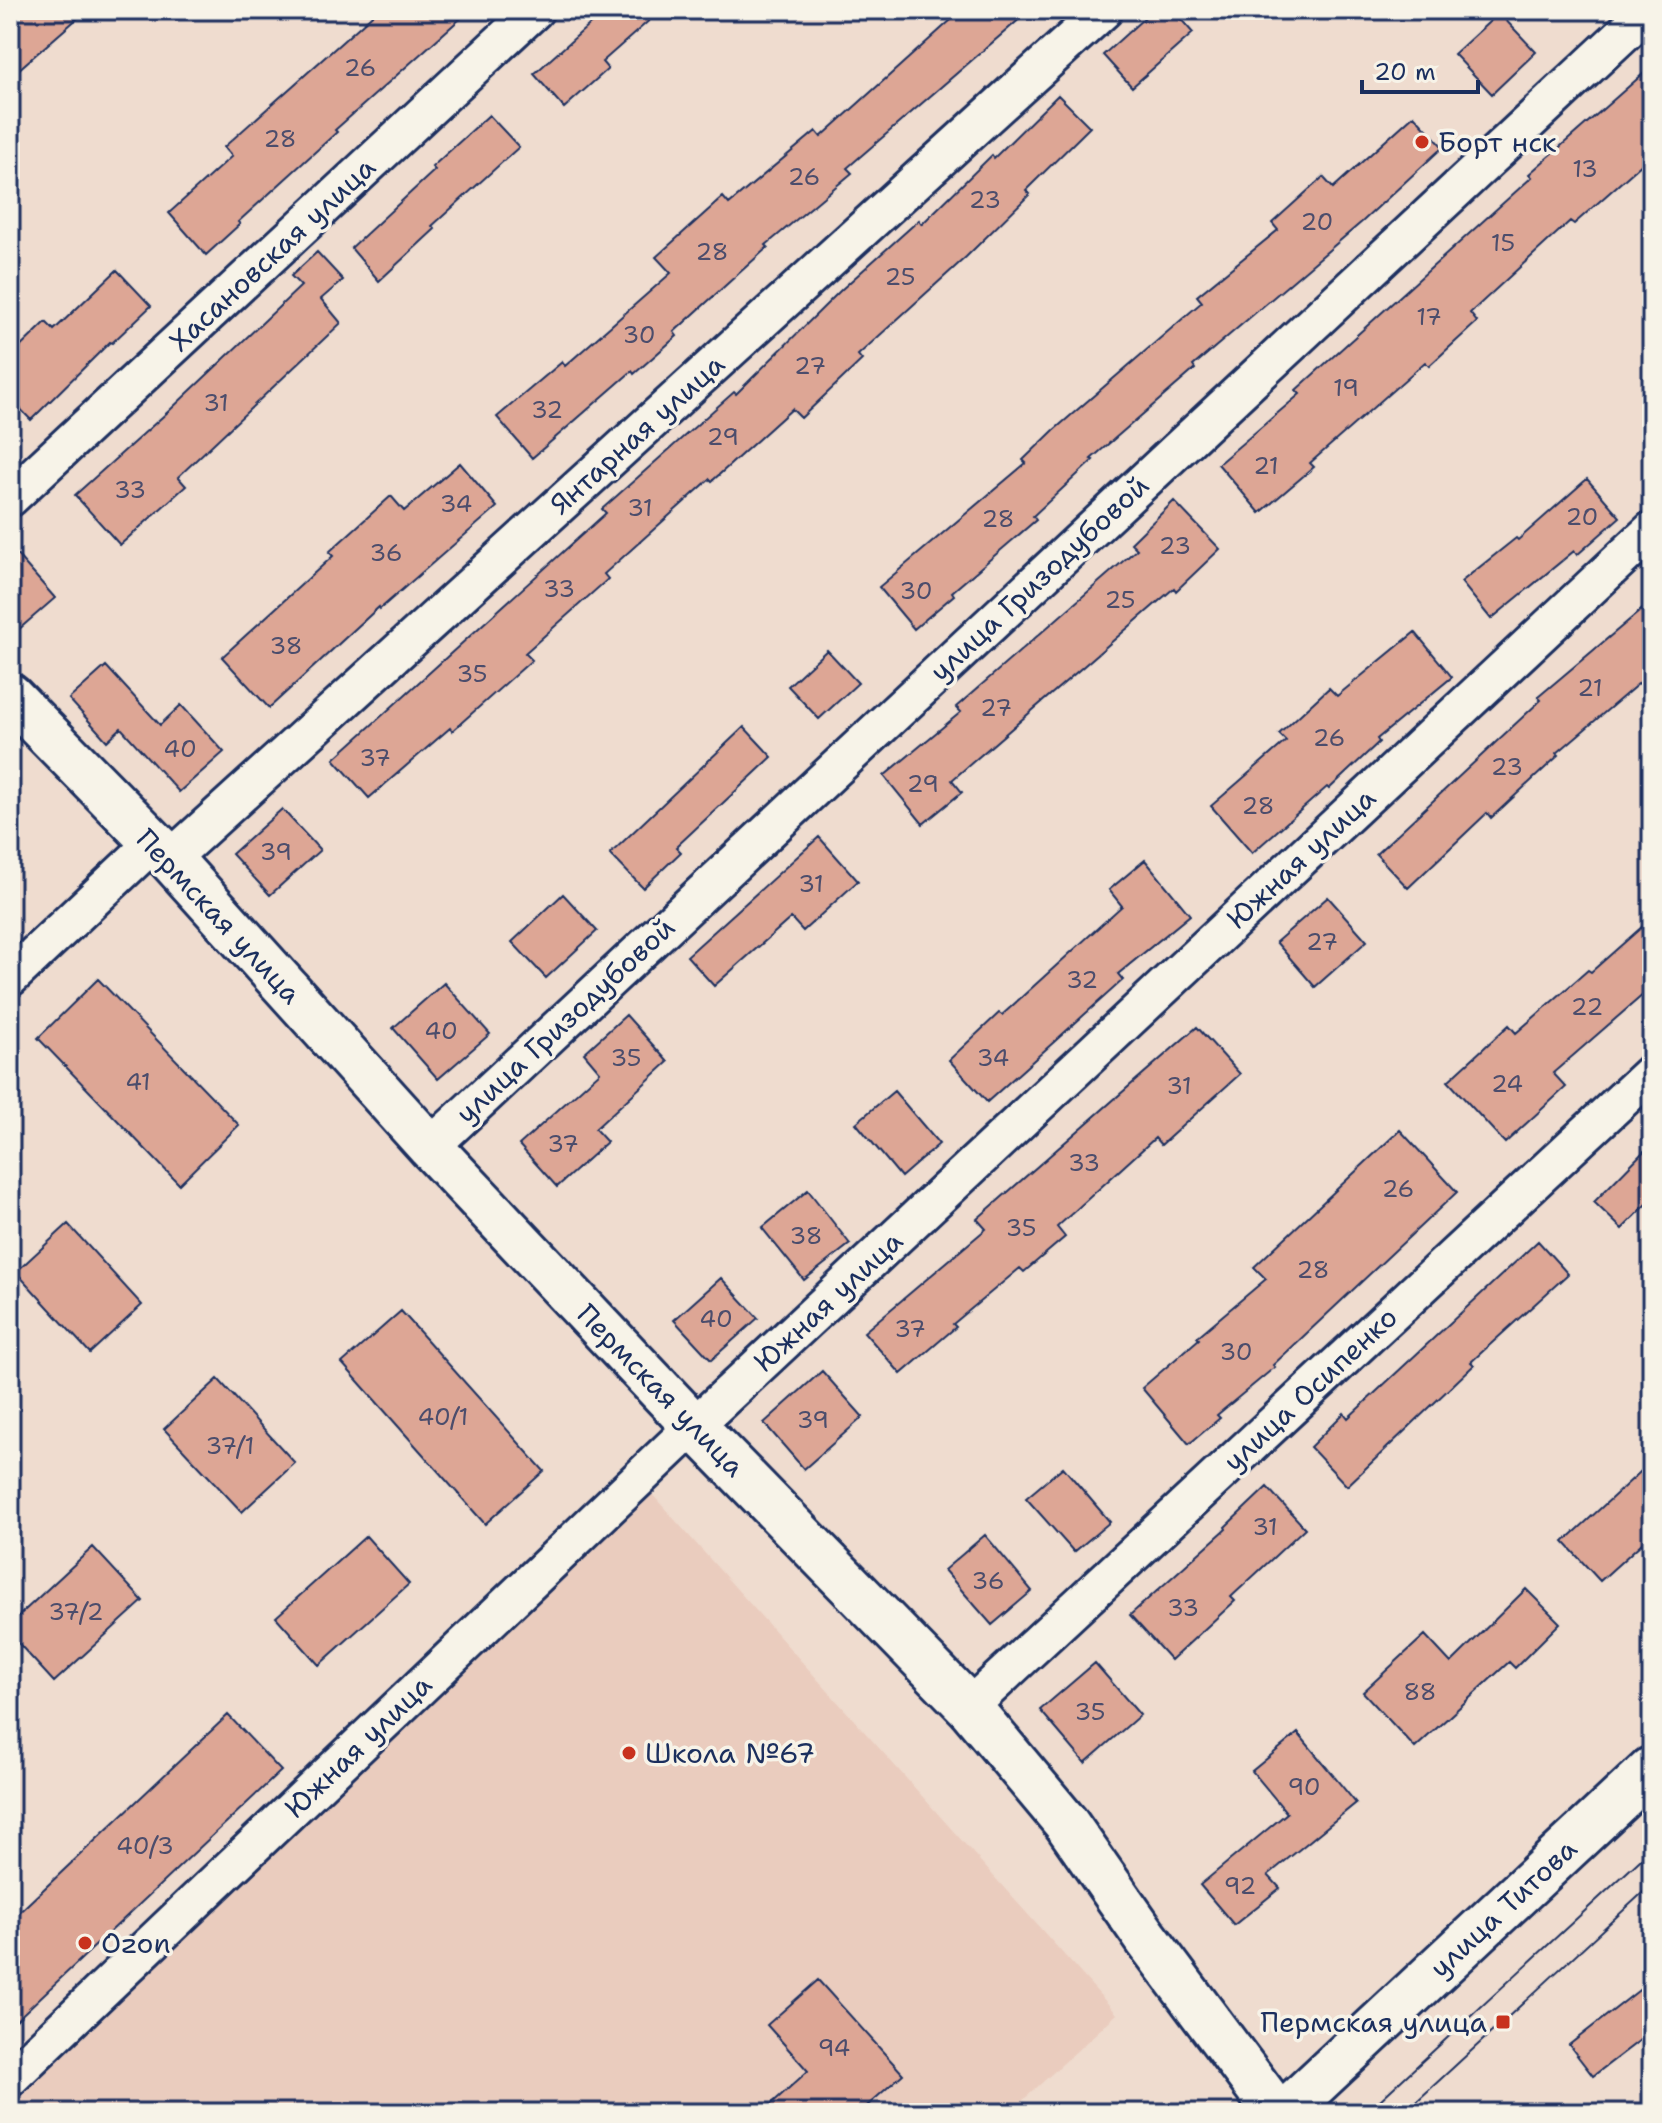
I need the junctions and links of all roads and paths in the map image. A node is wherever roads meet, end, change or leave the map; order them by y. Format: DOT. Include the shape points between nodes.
graph roads {
  1 [pos="535,10"];
  2 [pos="1104,10"];
  3 [pos="1649,10"];
  4 [pos="10,498"];
  5 [pos="1652,530"];
  6 [pos="10,696"];
  7 [pos="162,851"];
  8 [pos="10,978"];
  9 [pos="1652,1072"];
  10 [pos="430,1147"];
  11 [pos="694,1426"];
  12 [pos="969,1707"];
  13 [pos="1652,1769"];
  14 [pos="10,2078"];
  15 [pos="1277,2113"];
  16 [pos="1284,2113"];
  1 -- 4 [label="street, Хасановская улица"];
  2 -- 7 [label="street, Янтарная улица"];
  3 -- 10 [label="street, улица Гризодубовой"];
  5 -- 11 [label="street, Южная улица"];
  6 -- 7 [label="street, Пермская улица"];
  7 -- 8 [label="street, Янтарная улица"];
  7 -- 10 [label="street, Пермская улица"];
  9 -- 12 [label="street, улица Осипенко"];
  10 -- 11 [label="street, Пермская улица"];
  11 -- 12 [label="street, Пермская улица"];
  11 -- 14 [label="street, Южная улица"];
  12 -- 15 [label="street, Пермская улица" via="1066,1823"];
  13 -- 16 [label="street, улица Титова"];
}
